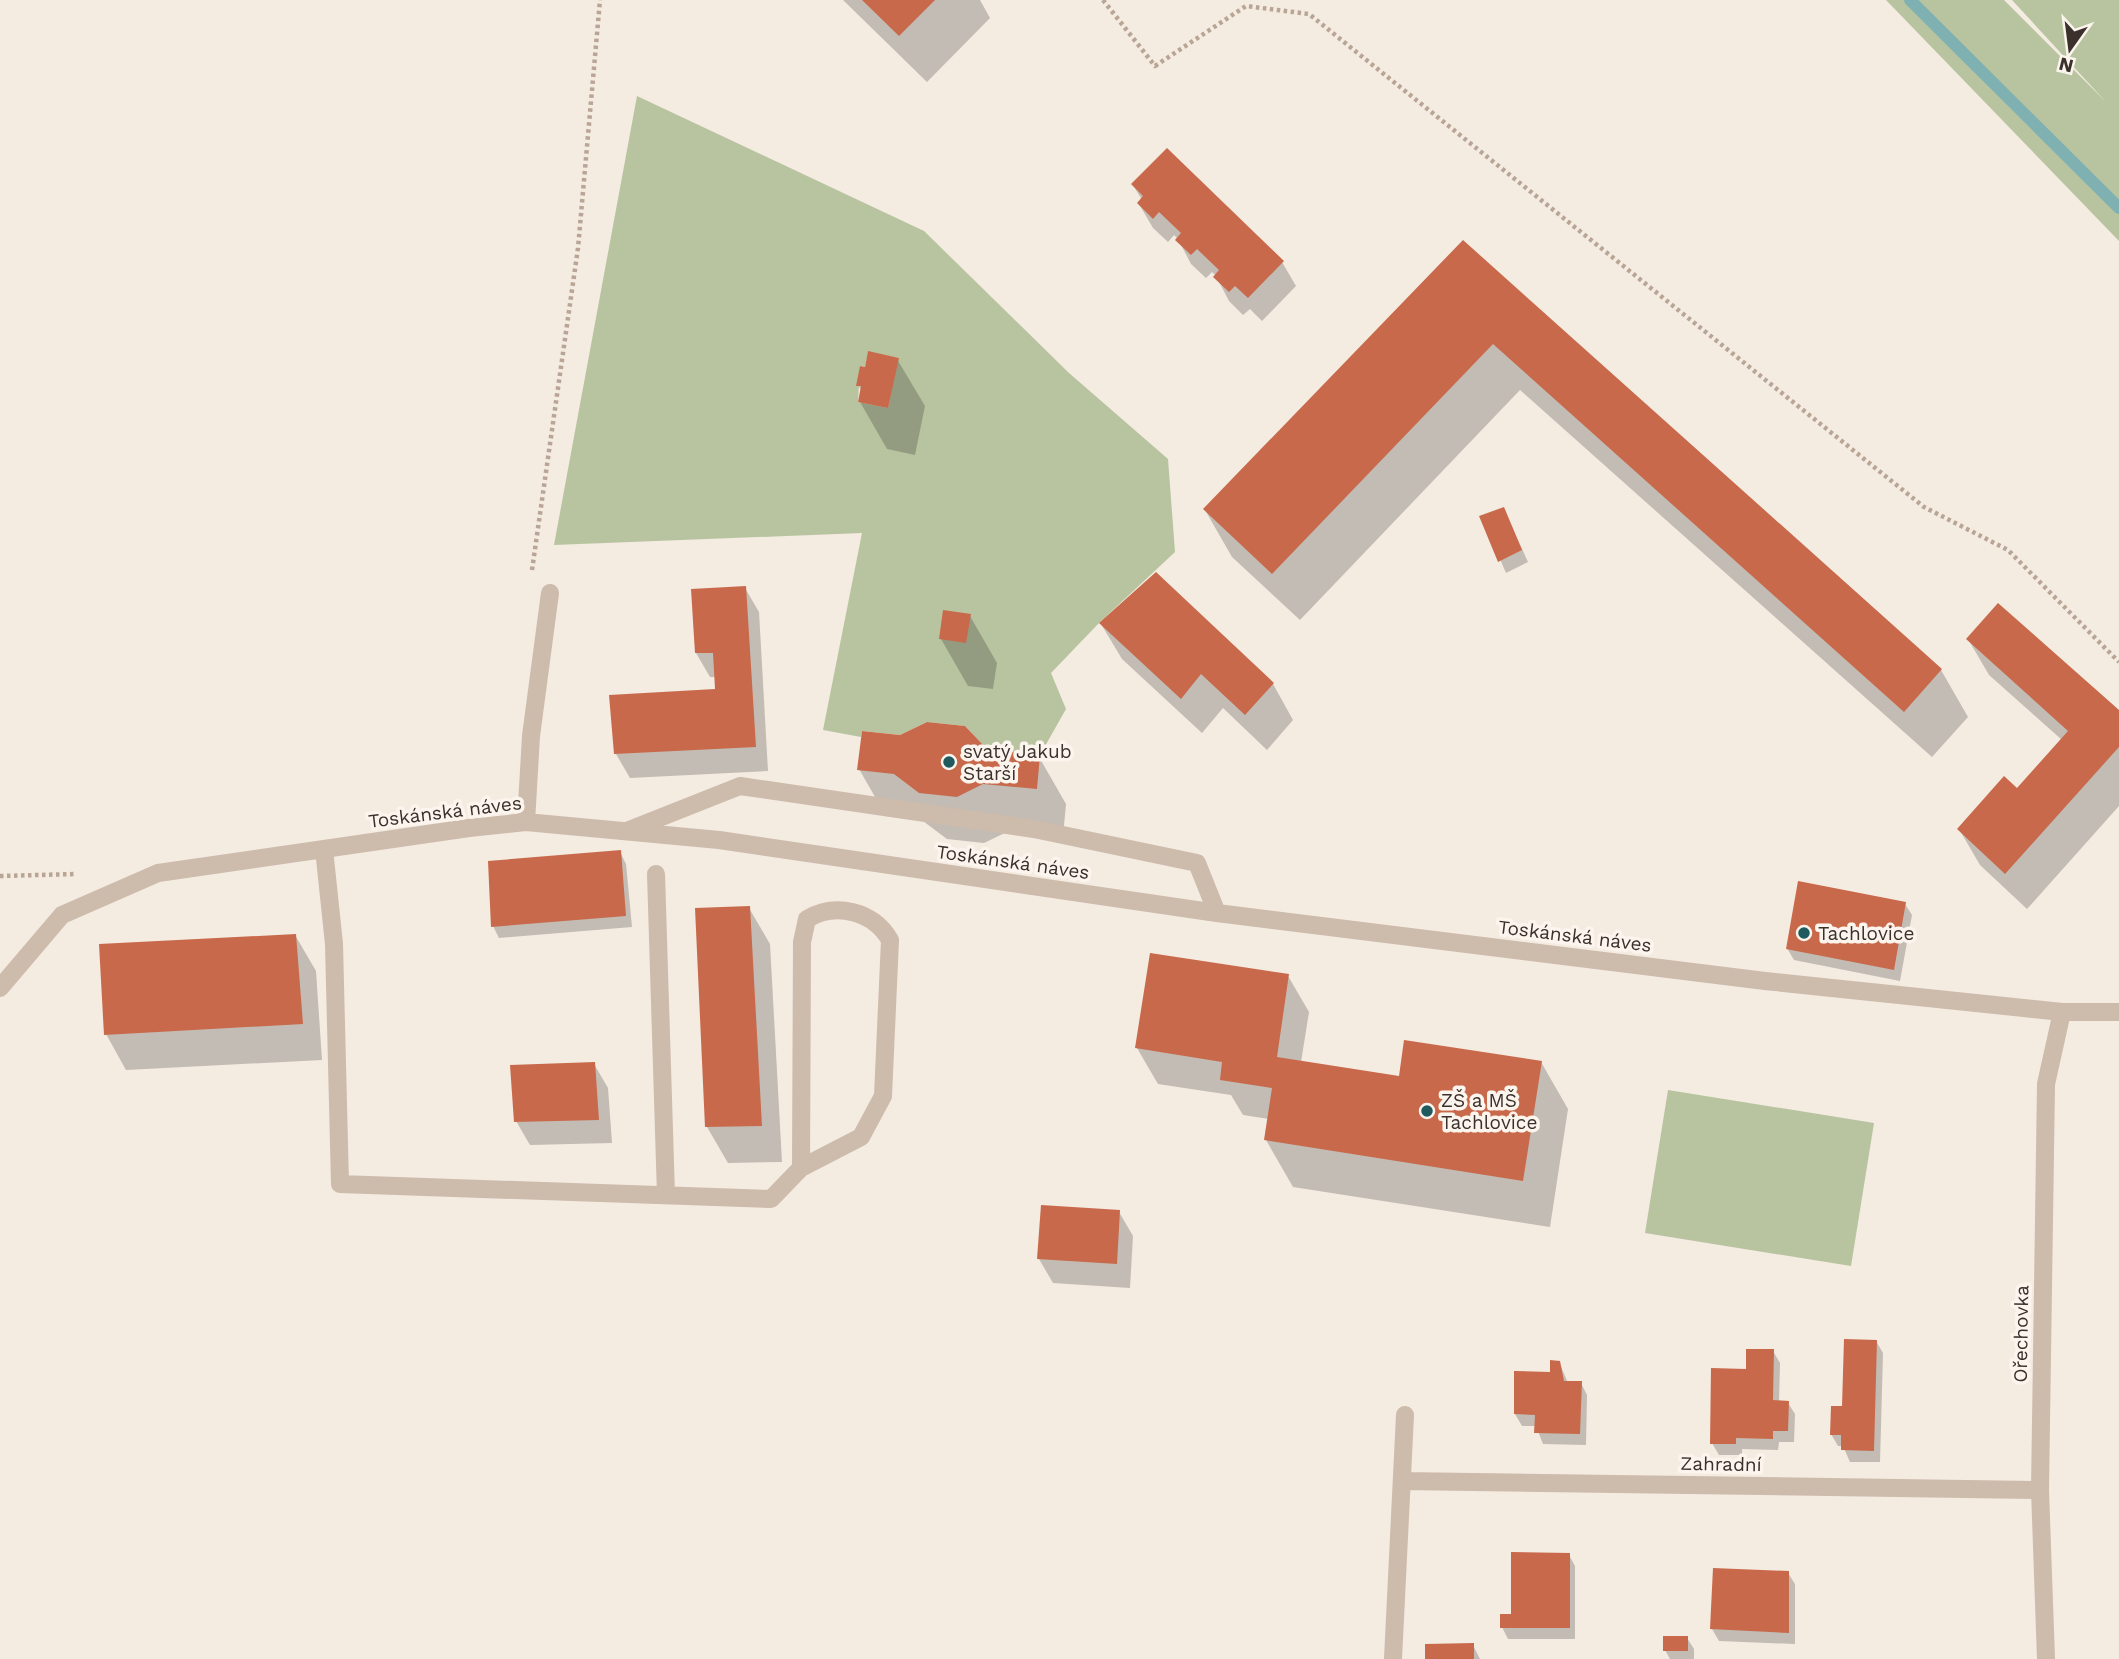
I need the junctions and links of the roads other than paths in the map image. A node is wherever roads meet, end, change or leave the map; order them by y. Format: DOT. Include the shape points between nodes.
graph roads {
  1 [pos="550,593"];
  2 [pos="526,822"];
  3 [pos="626,832"];
  4 [pos="324,849"];
  5 [pos="656,874"];
  6 [pos="1217,913"];
  7 [pos="0,989"];
  8 [pos="2063,1012"];
  9 [pos="2119,1012"];
  10 [pos="801,1168"];
  11 [pos="666,1195"];
  12 [pos="1405,1415"];
  13 [pos="1402,1481"];
  14 [pos="2040,1490"];
  15 [pos="1392,1659"];
  16 [pos="2046,1659"];
  1 -- 2 [label="street" via="531,736"];
  2 -- 3 [label="street, Toskánská náves"];
  2 -- 4 [label="street, Toskánská náves"];
  3 -- 6 [label="street, Toskánská náves" via="719,840"];
  3 -- 6 [label="street" via="740,786 1034,829 1198,863"];
  4 -- 7 [label="street, Toskánská náves" via="146,878 62,915"];
  4 -- 11 [label="street" via="334,944 340,1184"];
  5 -- 11 [label="street"];
  6 -- 8 [label="street, Toskánská náves" via="1765,981"];
  8 -- 9 [label="street, Toskánská náves"];
  8 -- 14 [label="street, Ořechovka" via="2046,1084"];
  10 -- 10 [label="street" via="802,942 807,919 822,911 863,913 881,924 890,940 883,1096 861,1137"];
  10 -- 11 [label="street" via="771,1199"];
  12 -- 13 [label="street"];
  13 -- 14 [label="street, Zahradní"];
  13 -- 15 [label="street"];
  14 -- 16 [label="street, Ořechovka"];
}
